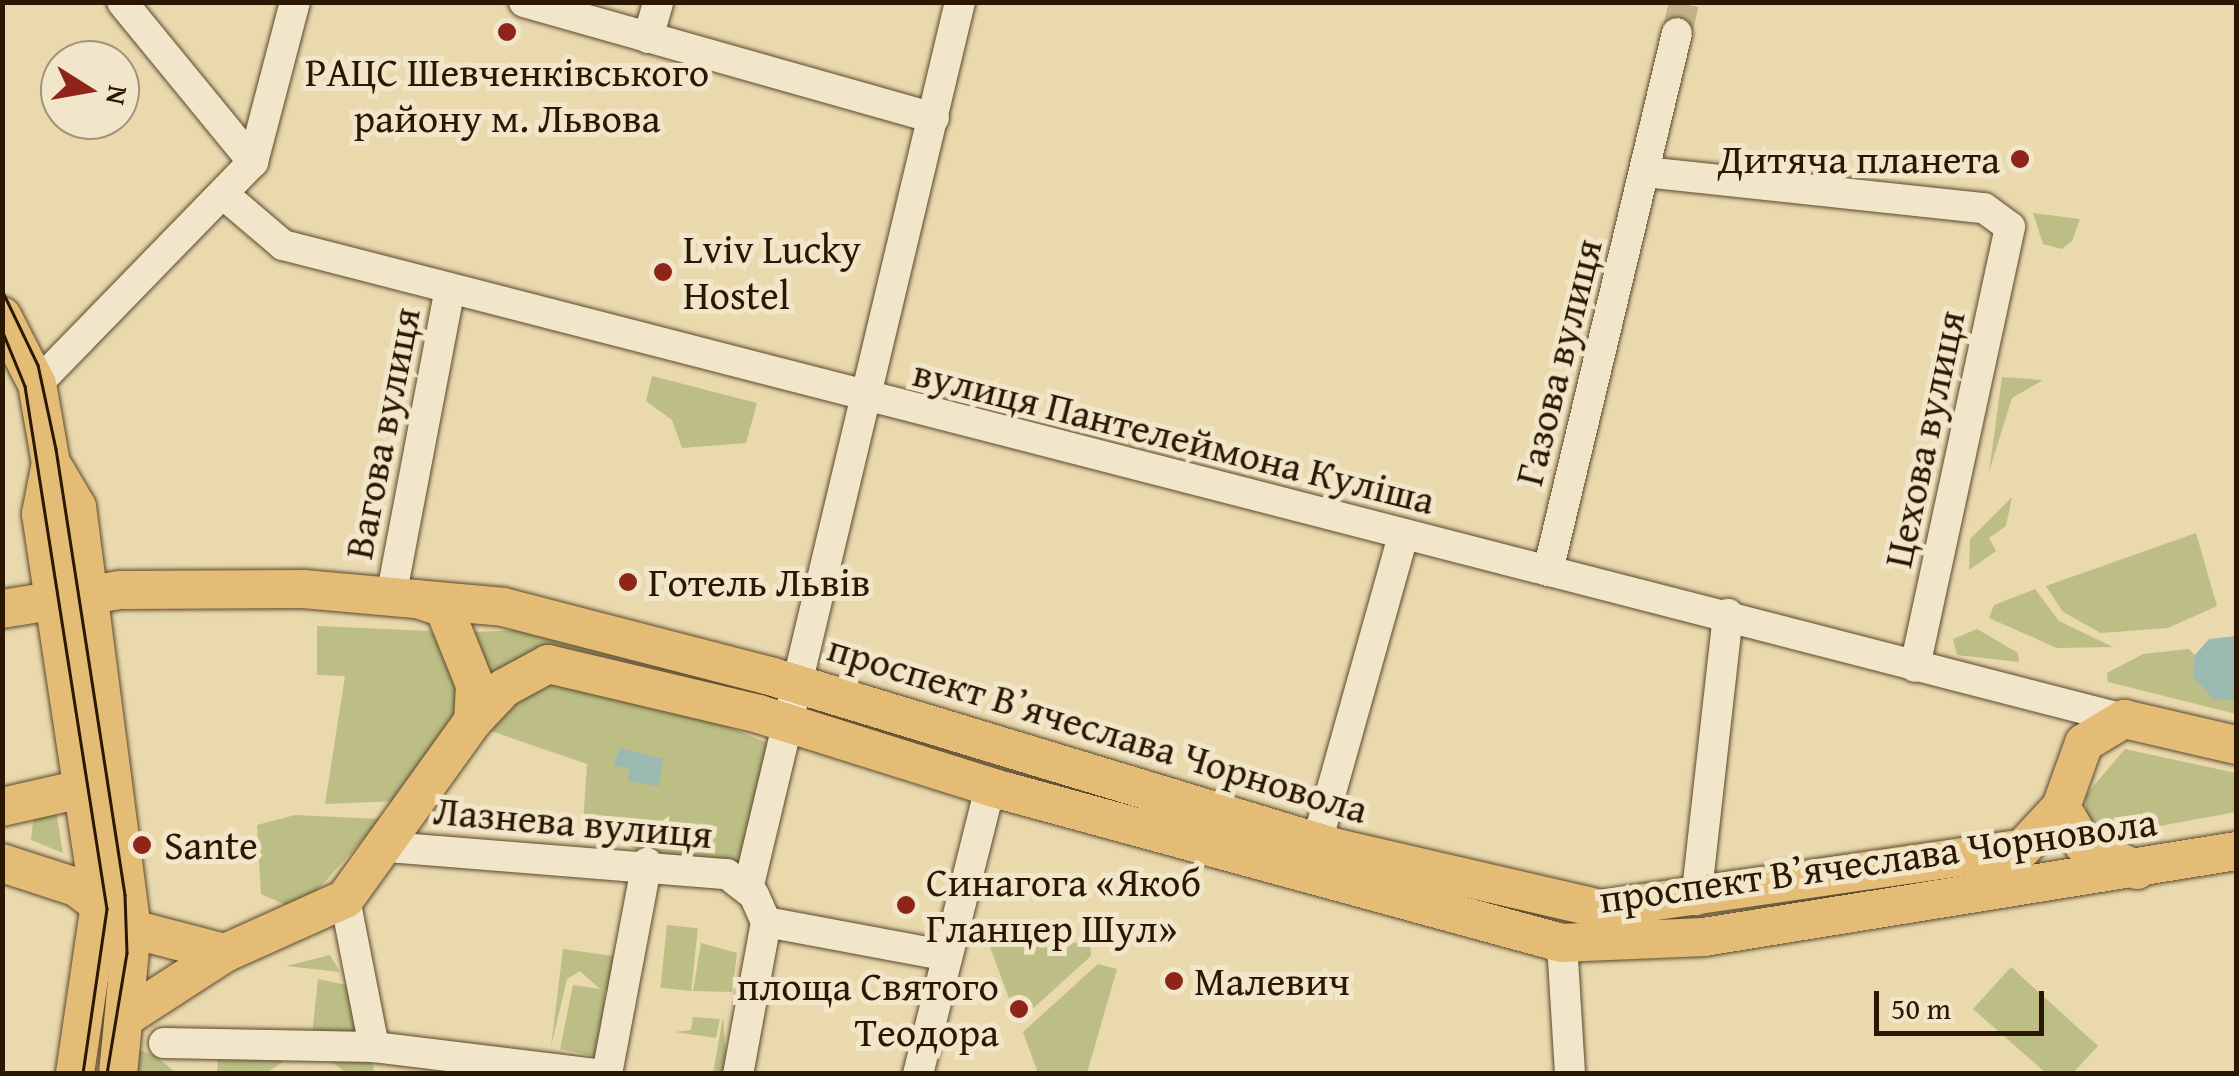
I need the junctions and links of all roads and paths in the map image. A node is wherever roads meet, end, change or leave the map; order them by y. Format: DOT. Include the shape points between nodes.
graph roads {
  1 [pos="122,2"];
  2 [pos="294,2"];
  3 [pos="524,2"];
  4 [pos="658,2"];
  5 [pos="960,2"];
  6 [pos="1677,33"];
  7 [pos="648,38"];
  8 [pos="934,118"];
  9 [pos="253,162"];
  10 [pos="1645,172"];
  11 [pos="223,194"];
  12 [pos="450,290"];
  13 [pos="2,316"];
  14 [pos="37,384"];
  15 [pos="865,398"];
  16 [pos="1403,536"];
  17 [pos="1548,571"];
  18 [pos="392,592"];
  19 [pos="72,597"];
  20 [pos="2,609"];
  21 [pos="1728,614"];
  22 [pos="1916,667"];
  23 [pos="798,686"];
  24 [pos="2124,719"];
  25 [pos="473,720"];
  26 [pos="790,724"];
  27 [pos="2236,745"];
  28 [pos="100,785"];
  29 [pos="990,787"];
  30 [pos="2,807"];
  31 [pos="2061,807"];
  32 [pos="1316,842"];
  33 [pos="388,847"];
  34 [pos="2229,858"];
  35 [pos="2,863"];
  36 [pos="646,863"];
  37 [pos="2137,870"];
  38 [pos="748,889"];
  39 [pos="345,899"];
  40 [pos="1696,900"];
  41 [pos="100,904"];
  42 [pos="766,922"];
  43 [pos="132,928"];
  44 [pos="1562,943"];
  45 [pos="226,952"];
  46 [pos="946,956"];
  47 [pos="129,1015"];
  48 [pos="164,1042"];
  49 [pos="374,1047"];
  50 [pos="75,1074"];
  51 [pos="118,1074"];
  52 [pos="597,1074"];
  53 [pos="607,1074"];
  54 [pos="738,1074"];
  55 [pos="918,1074"];
  56 [pos="1570,1074"];
  1 -- 9 [label="street"];
  2 -- 9 [label="street"];
  3 -- 7 [label="street"];
  4 -- 7 [label="street"];
  5 -- 8 [label="street"];
  6 -- 10 [label="street, Газова вулиця"];
  7 -- 8 [label="street"];
  8 -- 15 [label="street"];
  9 -- 11 [label="street"];
  10 -- 17 [label="street, Газова вулиця"];
  10 -- 22 [label="street, Цехова вулиця" via="1984,208 2010,228"];
  11 -- 12 [label="street, вулиця Пантелеймона Куліша" via="283,245"];
  11 -- 14 [label="street"];
  12 -- 15 [label="street, вулиця Пантелеймона Куліша"];
  12 -- 18 [label="street, Вагова вулиця"];
  13 -- 14 [label="main road"];
  14 -- 19 [label="main road" via="51,463 42,514"];
  15 -- 16 [label="street, вулиця Пантелеймона Куліша"];
  15 -- 23 [label="street"];
  16 -- 17 [label="street, вулиця Пантелеймона Куліша"];
  16 -- 32 [label="street"];
  17 -- 21 [label="street, вулиця Пантелеймона Куліша"];
  18 -- 19 [label="main road, проспект Вʼячеслава Чорновола"];
  18 -- 23 [label="main road, проспект Вʼячеслава Чорновола" via="503,607"];
  18 -- 25 [label="main road" via="444,608 475,686"];
  19 -- 20 [label="main road, проспект Вʼячеслава Чорновола"];
  19 -- 28 [label="main road"];
  21 -- 22 [label="street, вулиця Пантелеймона Куліша"];
  21 -- 40 [label="street"];
  22 -- 24 [label="street, вулиця Пантелеймона Куліша"];
  23 -- 26 [label="street"];
  23 -- 32 [label="main road, проспект Вʼячеслава Чорновола"];
  24 -- 27 [label="main road"];
  24 -- 31 [label="main road" via="2084,743"];
  25 -- 26 [label="main road, проспект Вʼячеслава Чорновола" via="530,669 572,665"];
  25 -- 33 [label="main road"];
  26 -- 29 [label="main road, проспект Вʼячеслава Чорновола"];
  26 -- 38 [label="street"];
  28 -- 30 [label="main road"];
  28 -- 41 [label="main road"];
  28 -- 43 [label="main road"];
  29 -- 44 [label="main road, проспект Вʼячеслава Чорновола"];
  29 -- 46 [label="street"];
  31 -- 37 [label="main road" via="2082,844"];
  31 -- 40 [label="main road, проспект Вʼячеслава Чорновола" via="2045,831 2000,854"];
  32 -- 40 [label="main road, проспект Вʼячеслава Чорновола" via="1563,906"];
  33 -- 36 [label="street, Лазнева вулиця"];
  33 -- 39 [label="main road"];
  34 -- 37 [label="main road, проспект Вʼячеслава Чорновола"];
  35 -- 41 [label="main road"];
  36 -- 38 [label="street, Лазнева вулиця" via="727,874"];
  36 -- 53 [label="street"];
  37 -- 44 [label="main road, проспект Вʼячеслава Чорновола" via="1673,941"];
  38 -- 42 [label="street"];
  39 -- 45 [label="main road"];
  39 -- 49 [label="street"];
  41 -- 43 [label="main road"];
  41 -- 50 [label="main road"];
  42 -- 46 [label="street"];
  42 -- 54 [label="street"];
  43 -- 45 [label="main road"];
  43 -- 47 [label="main road"];
  44 -- 56 [label="street"];
  45 -- 47 [label="main road"];
  46 -- 55 [label="street"];
  47 -- 51 [label="main road"];
  48 -- 49 [label="street"];
  49 -- 52 [label="street"];
}
